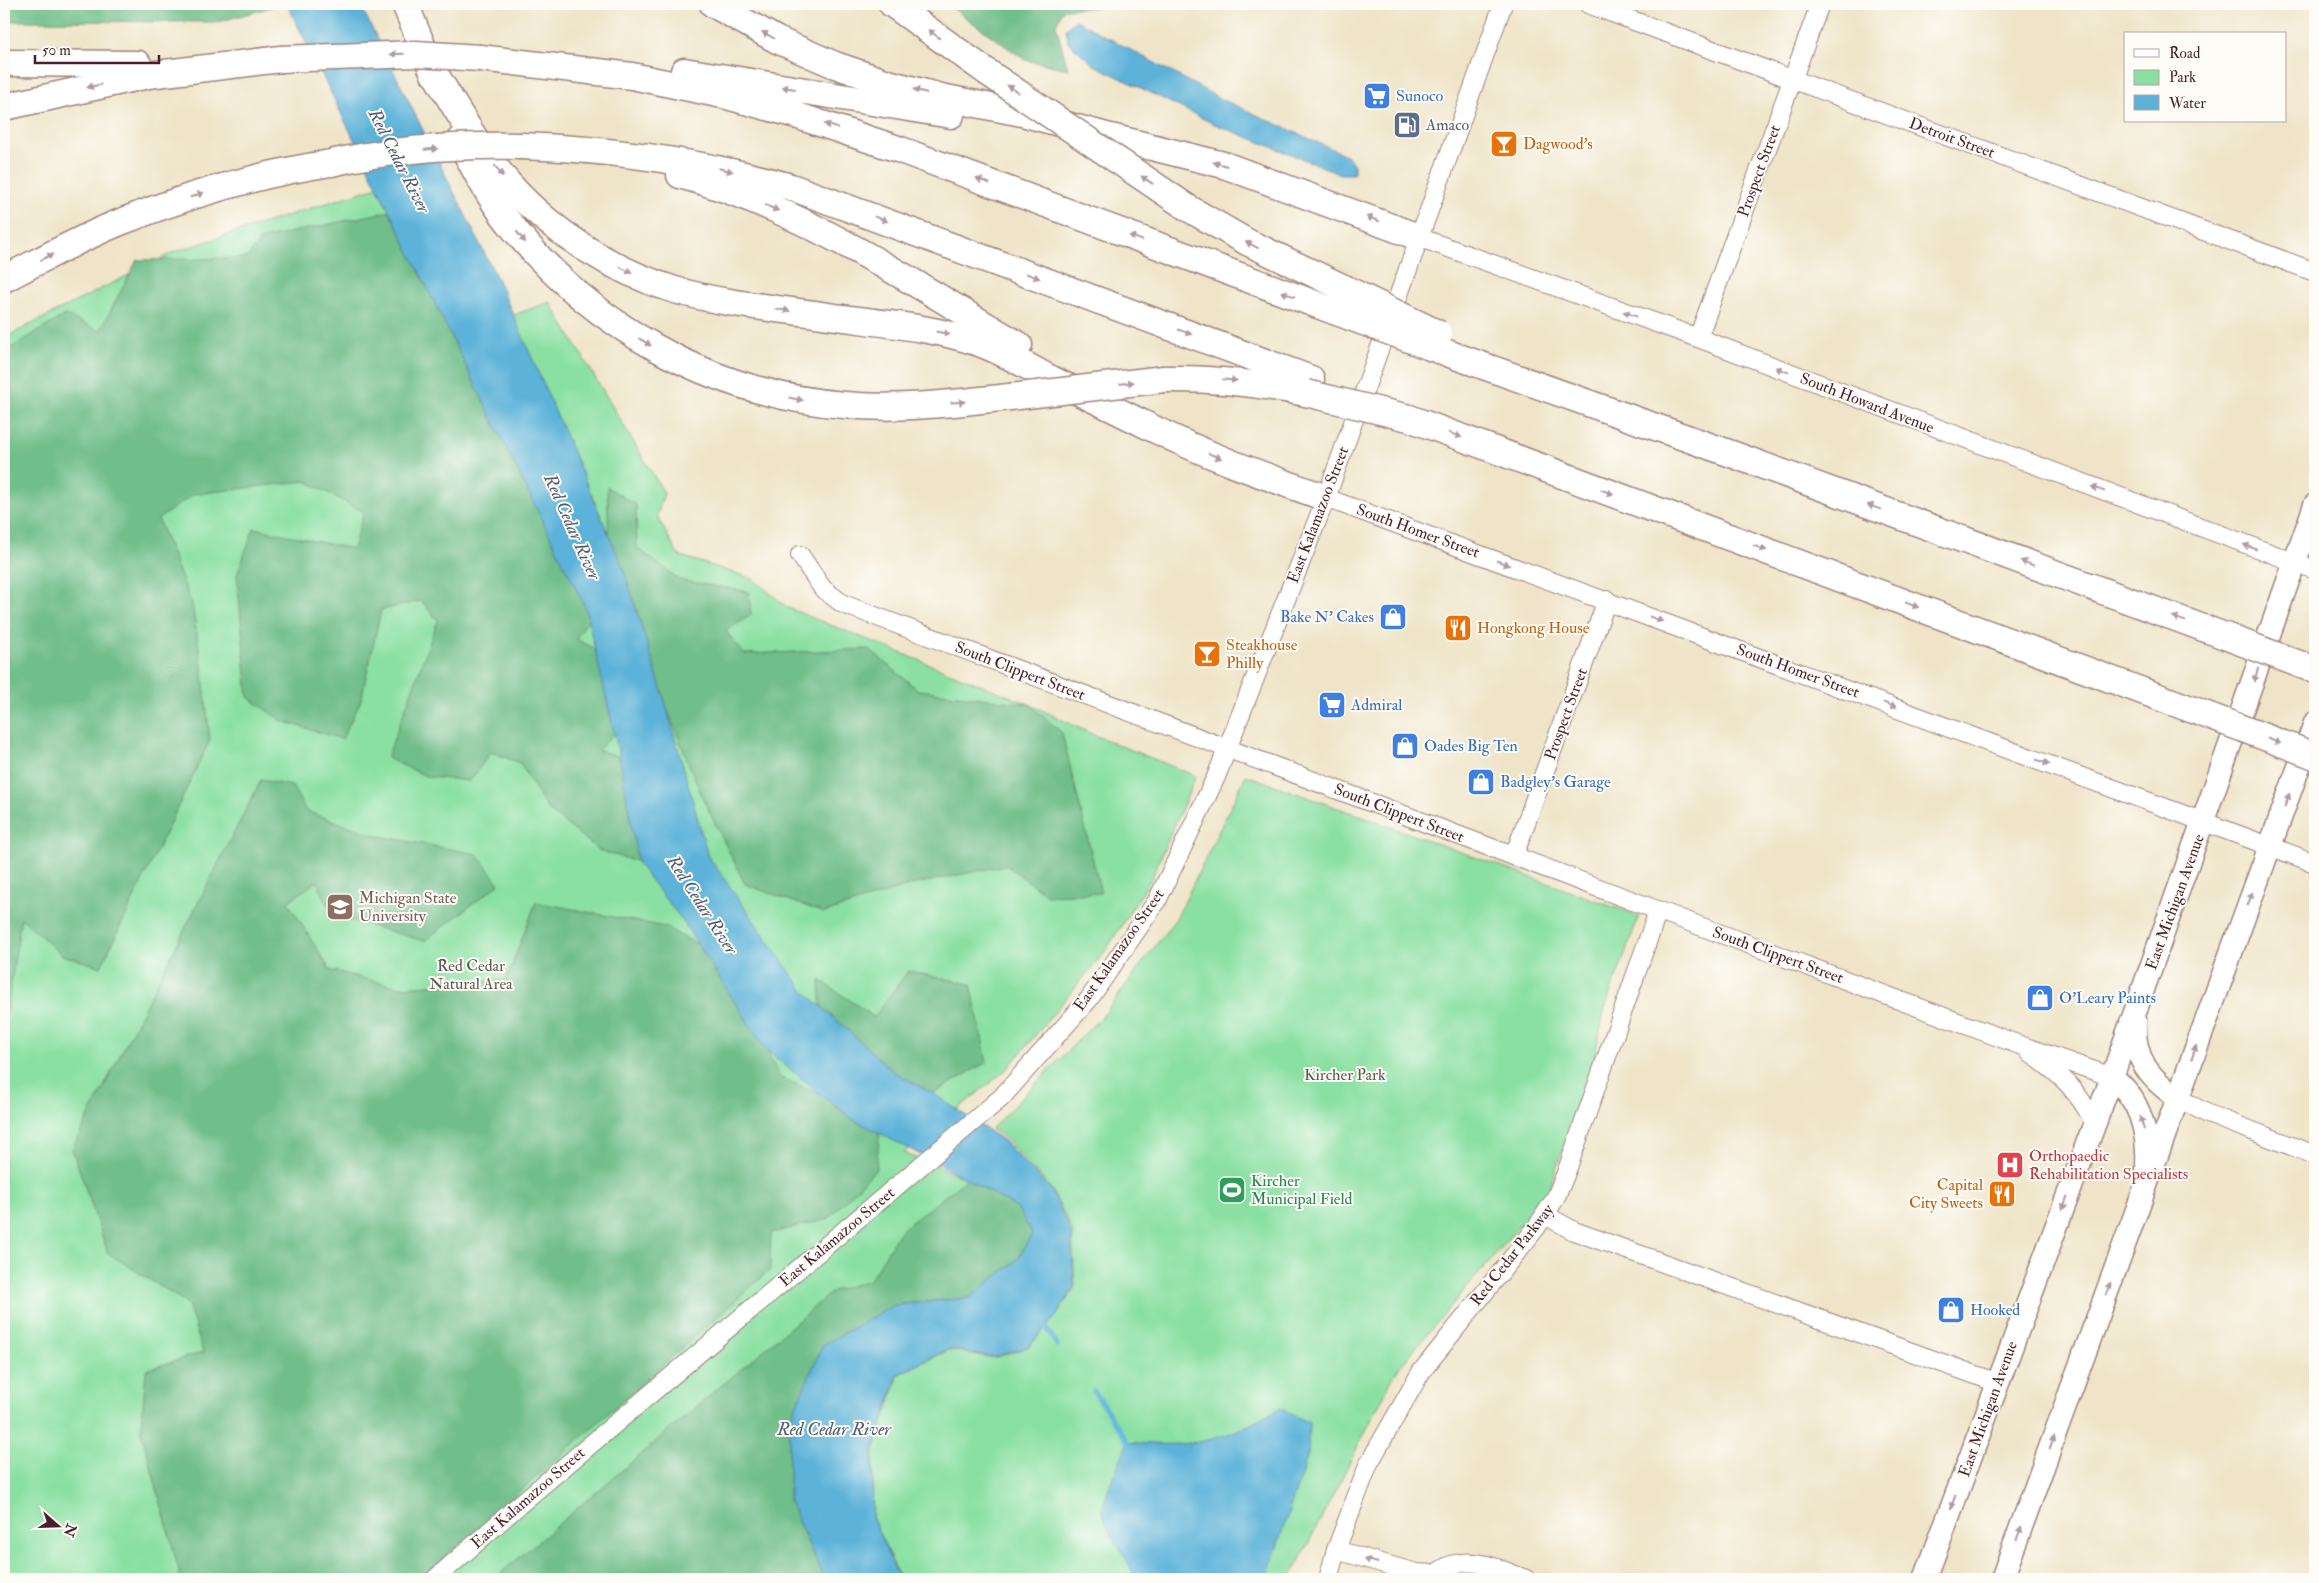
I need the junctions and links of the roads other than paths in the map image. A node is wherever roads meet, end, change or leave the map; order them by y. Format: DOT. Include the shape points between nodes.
graph roads {
  1 [pos="405,4"];
  2 [pos="713,4"];
  3 [pos="892,4"];
  4 [pos="1503,4"];
  5 [pos="1588,4"];
  6 [pos="1820,4"];
  7 [pos="281,59"];
  8 [pos="4,63"];
  9 [pos="554,65"];
  10 [pos="434,72"];
  11 [pos="1793,80"];
  12 [pos="4,107"];
  13 [pos="1103,136"];
  14 [pos="522,146"];
  15 [pos="1418,237"];
  16 [pos="2315,272"];
  17 [pos="4,279"];
  18 [pos="1339,300"];
  19 [pos="1698,338"];
  20 [pos="1308,386"];
  21 [pos="1124,412"];
  22 [pos="1326,498"];
  23 [pos="2315,505"];
  24 [pos="800,555"];
  25 [pos="2305,567"];
  26 [pos="1607,600"];
  27 [pos="2315,670"];
  28 [pos="2315,724"];
  29 [pos="1227,748"];
  30 [pos="2315,756"];
  31 [pos="2204,822"];
  32 [pos="2270,846"];
  33 [pos="1514,856"];
  34 [pos="2315,863"];
  35 [pos="1658,911"];
  36 [pos="2140,997"];
  37 [pos="2017,1044"];
  38 [pos="2112,1076"];
  39 [pos="2178,1098"];
  40 [pos="2094,1124"];
  41 [pos="2315,1155"];
  42 [pos="2145,1188"];
  43 [pos="1545,1215"];
  44 [pos="1998,1383"];
  45 [pos="1336,1550"];
  46 [pos="1434,1577"];
  47 [pos="435,1579"];
  48 [pos="1328,1579"];
  49 [pos="1526,1579"];
  50 [pos="1925,1579"];
  51 [pos="2002,1579"];
  1 -- 10 [label="highway"];
  13 -- 2 [label="highway, one-way" via="1022,113 888,83 777,40"];
  18 -- 3 [label="highway, one-way, bridge" via="1188,208"];
  4 -- 15 [label="street, East Kalamazoo Street"];
  5 -- 11 [label="street, Detroit Street"];
  6 -- 11 [label="street, Prospect Street"];
  7 -- 8 [label="highway" via="104,65"];
  9 -- 7 [label="highway, one-way, bridge" via="416,54"];
  7 -- 12 [label="highway, one-way" via="148,75"];
  13 -- 9 [label="highway, one-way" via="906,108 680,70"];
  18 -- 9 [label="highway, one-way" via="831,126 692,88"];
  10 -- 20 [label="highway, one-way, bridge" via="452,124 479,177 523,239 572,290 609,318 694,368 727,380 814,402 863,406 1010,397 1164,379 1216,379"];
  10 -- 21 [label="highway, one-way" via="496,169 521,197 563,232 635,275 674,289 724,301 960,337 1003,353"];
  11 -- 16 [label="street, Detroit Street"];
  11 -- 19 [label="street, Prospect Street"];
  15 -- 13 [label="highway, one-way" via="1238,169"];
  17 -- 14 [label="highway, one-way, bridge" via="130,218 254,178 385,154 460,146"];
  14 -- 20 [label="highway, one-way" via="658,157 723,169 791,187"];
  14 -- 21 [label="highway, one-way" via="693,178 767,206 848,247 1051,363"];
  19 -- 15 [label="street, South Howard Avenue, one-way"];
  15 -- 22 [label="street, East Kalamazoo Street"];
  27 -- 18 [label="highway, one-way, bridge" via="1726,452 1436,341"];
  25 -- 19 [label="street, South Howard Avenue, one-way"];
  20 -- 30 [label="highway, one-way, bridge" via="1409,418"];
  21 -- 22 [label="highway, one-way" via="1213,456"];
  22 -- 26 [label="street, South Homer Street, one-way"];
  22 -- 29 [label="street, East Kalamazoo Street"];
  23 -- 25 [label="main road, East Michigan Avenue"];
  24 -- 29 [label="street, South Clippert Street" via="824,589 843,604"];
  25 -- 31 [label="main road, East Michigan Avenue, one-way"];
  26 -- 31 [label="street, South Homer Street, one-way"];
  26 -- 33 [label="street, Prospect Street"];
  32 -- 28 [label="main road, one-way"];
  29 -- 33 [label="street, South Clippert Street"];
  29 -- 47 [label="street, East Kalamazoo Street" via="1157,901 1089,999 1001,1098 519,1504"];
  31 -- 32 [label="street, South Homer Street"];
  31 -- 36 [label="main road, East Michigan Avenue"];
  32 -- 34 [label="street, South Homer Street"];
  39 -- 32 [label="main road, one-way"];
  33 -- 35 [label="street, South Clippert Street"];
  35 -- 37 [label="street, South Clippert Street"];
  35 -- 43 [label="street, Red Cedar Parkway" via="1566,1173"];
  36 -- 38 [label="main road, East Michigan Avenue"];
  36 -- 39 [label="main road" via="2135,1028 2143,1064 2156,1083"];
  37 -- 38 [label="street, South Clippert Street"];
  37 -- 40 [label="street, South Clippert Street" via="2066,1079"];
  38 -- 40 [label="main road, East Michigan Avenue"];
  42 -- 38 [label="main road, one-way" via="2148,1150 2141,1120 2130,1094"];
  39 -- 41 [label="street" via="2208,1114"];
  39 -- 42 [label="main road"];
  40 -- 44 [label="main road, East Michigan Avenue, one-way"];
  51 -- 42 [label="main road, one-way"];
  43 -- 44 [label="street" via="1574,1231"];
  43 -- 45 [label="street, Red Cedar Parkway" via="1421,1372 1369,1463"];
  44 -- 50 [label="main road, East Michigan Avenue, one-way"];
  46 -- 45 [label="street, one-way"];
  45 -- 48 [label="street, Red Cedar Parkway"];
  46 -- 49 [label="street" via="1446,1567 1465,1561 1484,1563"];
}
